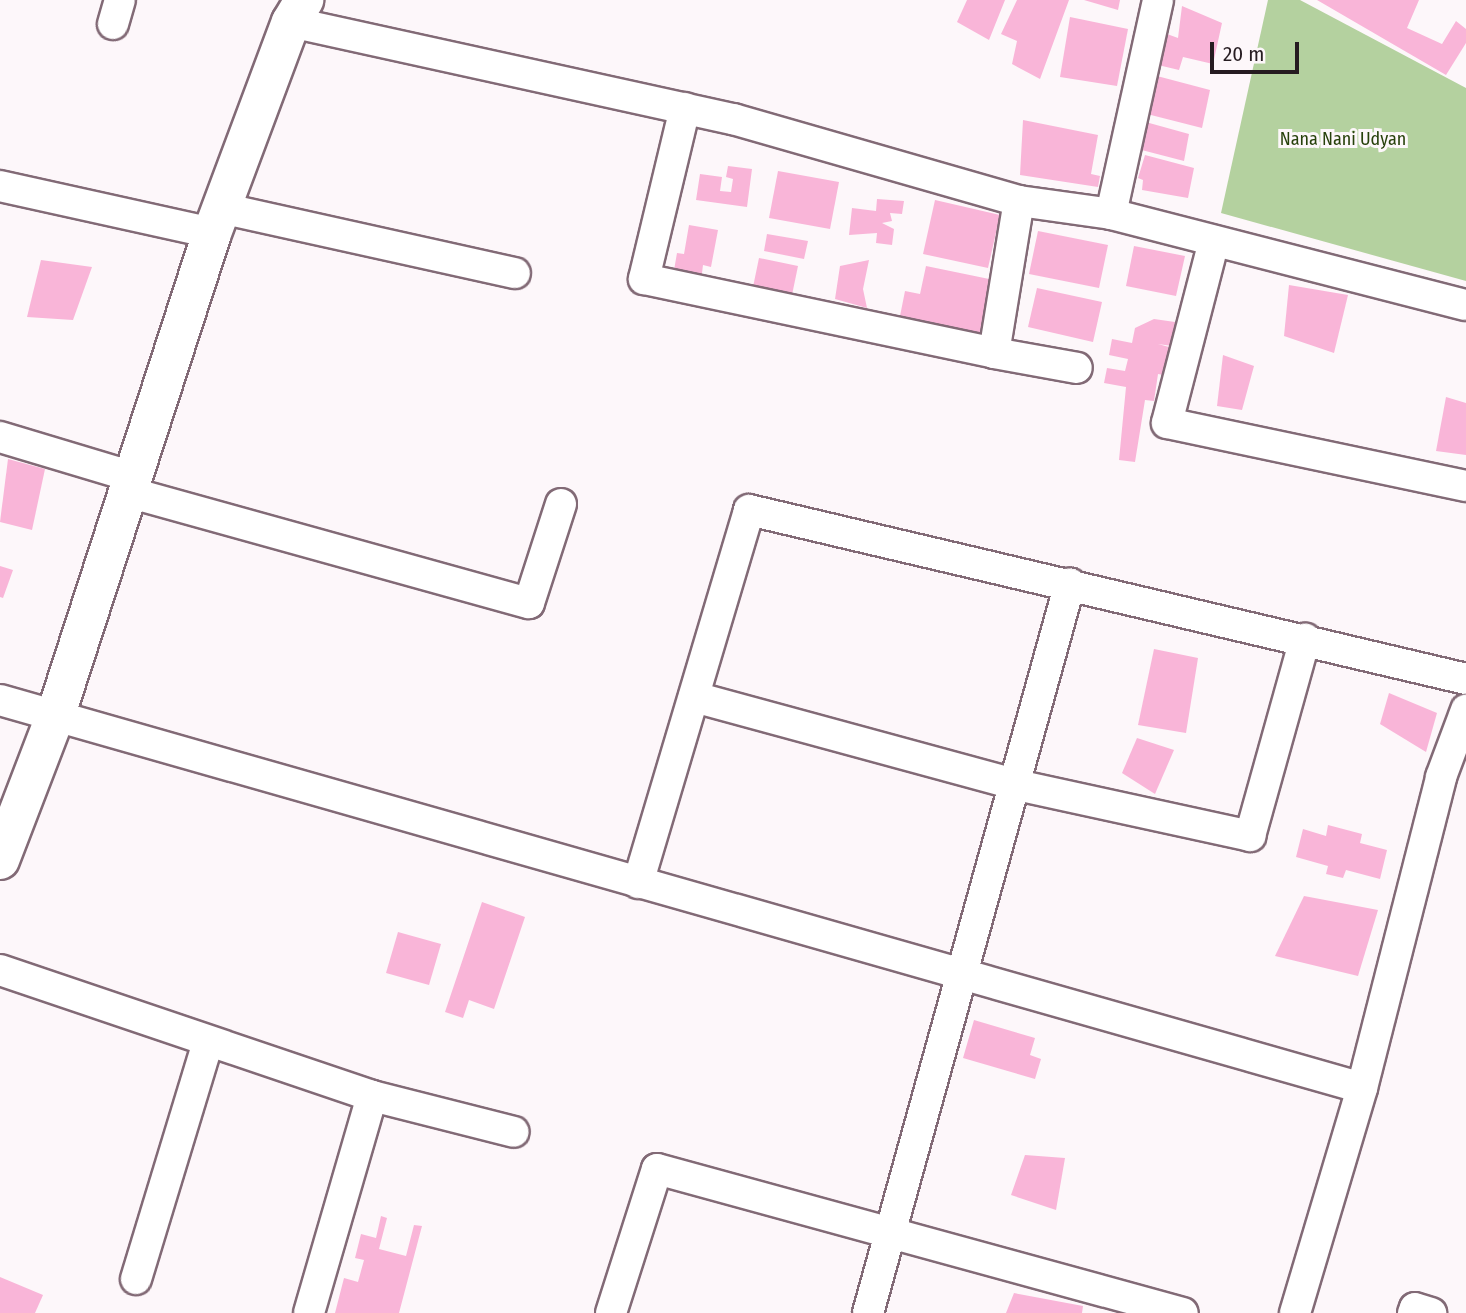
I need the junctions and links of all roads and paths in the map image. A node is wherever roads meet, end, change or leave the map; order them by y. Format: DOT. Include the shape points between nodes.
graph roads {
  1 [pos="1158,0"];
  2 [pos="298,11"];
  3 [pos="685,108"];
  4 [pos="0,186"];
  5 [pos="1019,201"];
  6 [pos="1111,215"];
  7 [pos="216,221"];
  8 [pos="1214,241"];
  9 [pos="515,273"];
  10 [pos="1466,305"];
  11 [pos="994,354"];
  12 [pos="1077,368"];
  13 [pos="0,437"];
  14 [pos="130,485"];
  15 [pos="1466,486"];
  16 [pos="561,504"];
  17 [pos="1070,583"];
  18 [pos="1305,639"];
  19 [pos="1466,679"];
  20 [pos="694,697"];
  21 [pos="0,700"];
  22 [pos="1466,710"];
  23 [pos="55,717"];
  24 [pos="1015,782"];
  25 [pos="0,860"];
  26 [pos="638,883"];
  27 [pos="0,970"];
  28 [pos="962,974"];
  29 [pos="208,1042"];
  30 [pos="1362,1088"];
  31 [pos="372,1096"];
  32 [pos="514,1132"];
  33 [pos="890,1233"];
  34 [pos="136,1279"];
  35 [pos="1113,1304"];
  36 [pos="309,1313"];
  37 [pos="611,1313"];
  38 [pos="868,1313"];
  39 [pos="1182,1313"];
  40 [pos="1296,1313"];
  41 [pos="1413,1313"];
  42 [pos="1431,1313"];
  1 -- 6 [label="street"];
  2 -- 3 [label="street"];
  2 -- 7 [label="street"];
  3 -- 5 [label="street"];
  3 -- 11 [label="street" via="644,279"];
  4 -- 7 [label="street"];
  5 -- 6 [label="street"];
  5 -- 11 [label="street"];
  6 -- 8 [label="street"];
  7 -- 9 [label="street"];
  7 -- 14 [label="street"];
  8 -- 10 [label="street"];
  8 -- 15 [label="street" via="1167,423"];
  11 -- 12 [label="street"];
  13 -- 14 [label="street"];
  14 -- 16 [label="street" via="529,603"];
  14 -- 23 [label="street"];
  17 -- 18 [label="street"];
  17 -- 20 [label="street" via="749,510"];
  17 -- 24 [label="street"];
  18 -- 19 [label="street"];
  18 -- 24 [label="street" via="1250,836"];
  20 -- 24 [label="street"];
  20 -- 26 [label="street"];
  21 -- 23 [label="street"];
  22 -- 30 [label="street" via="1441,777"];
  23 -- 25 [label="street"];
  23 -- 26 [label="street"];
  24 -- 28 [label="street"];
  26 -- 28 [label="street"];
  27 -- 29 [label="street"];
  28 -- 30 [label="street"];
  28 -- 33 [label="street"];
  29 -- 31 [label="street"];
  29 -- 34 [label="street"];
  30 -- 40 [label="street"];
  31 -- 32 [label="street"];
  31 -- 36 [label="street"];
  33 -- 35 [label="street"];
  33 -- 37 [label="street" via="657,1169"];
  33 -- 38 [label="street"];
  35 -- 39 [label="street"];
  41 -- 42 [label="street" via="1415,1308"];
}
